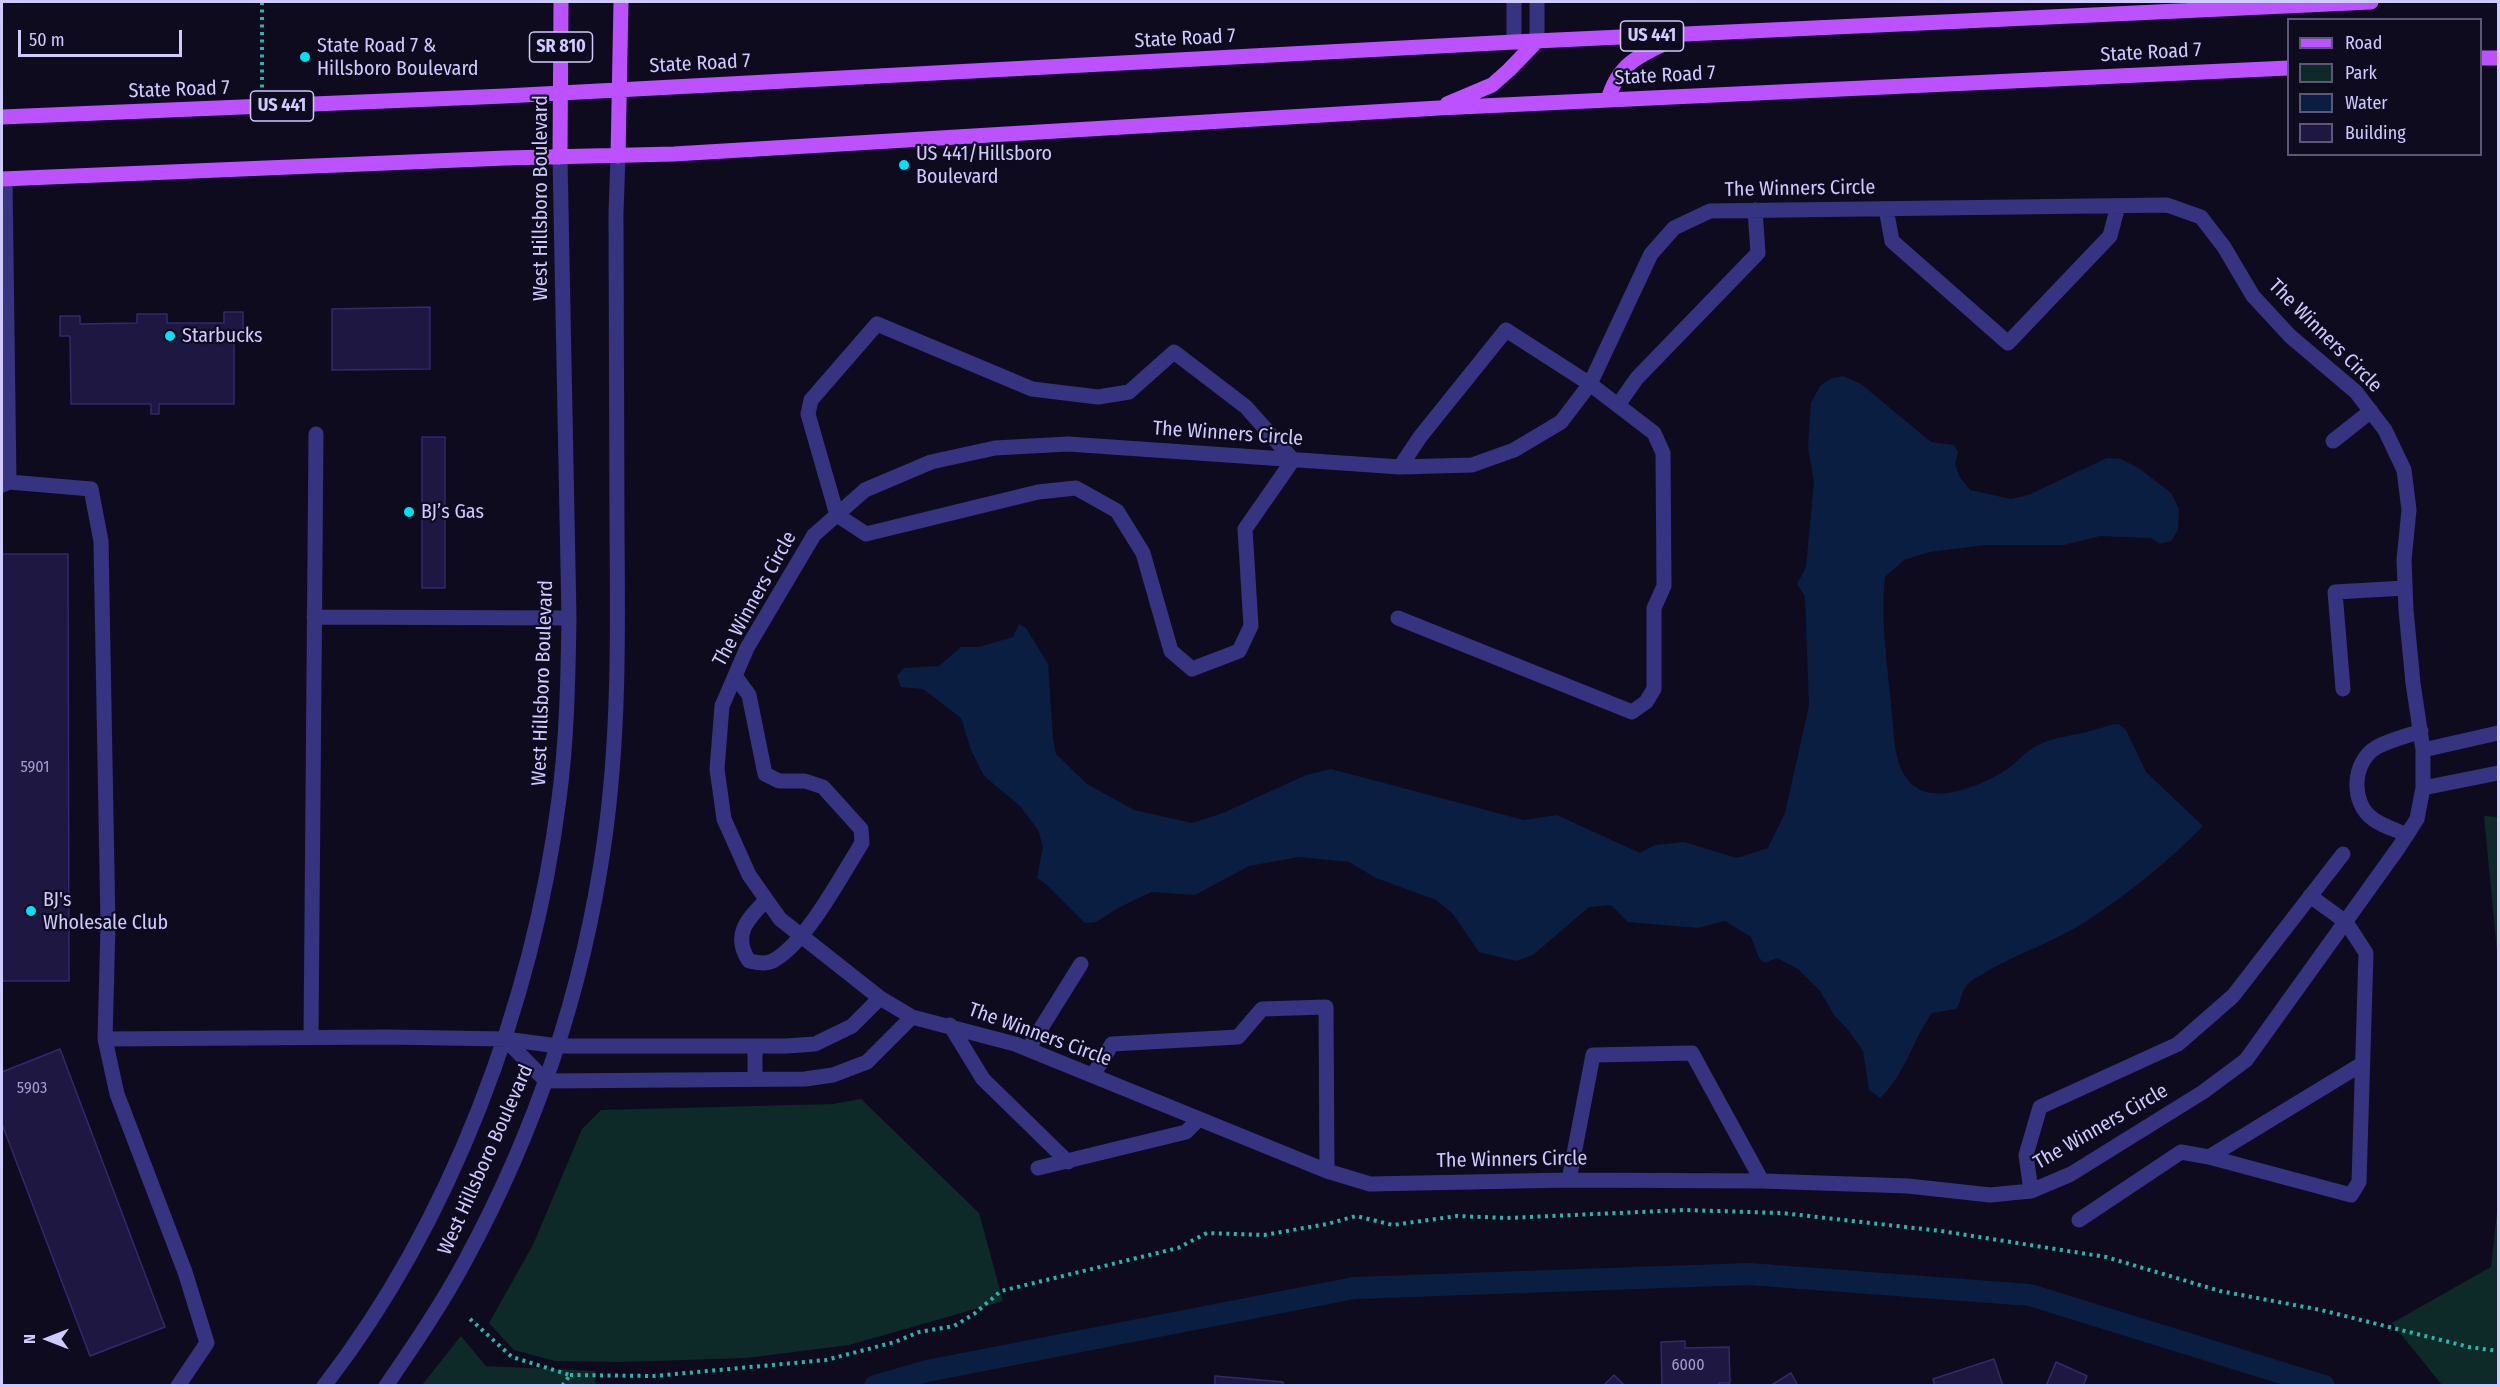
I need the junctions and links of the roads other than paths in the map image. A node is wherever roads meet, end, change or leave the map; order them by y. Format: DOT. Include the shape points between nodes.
graph roads {
  1 [pos="561,2"];
  2 [pos="621,2"];
  3 [pos="1514,2"];
  4 [pos="1537,2"];
  5 [pos="2371,2"];
  6 [pos="2130,7"];
  7 [pos="1684,34"];
  8 [pos="1537,41"];
  9 [pos="1514,42"];
  10 [pos="2482,58"];
  11 [pos="2499,58"];
  12 [pos="2287,68"];
  13 [pos="619,90"];
  14 [pos="561,93"];
  15 [pos="1608,100"];
  16 [pos="1439,108"];
  17 [pos="2,117"];
  18 [pos="618,156"];
  19 [pos="560,157"];
  20 [pos="3,179"];
  21 [pos="2118,206"];
  22 [pos="1886,209"];
  23 [pos="1755,210"];
  24 [pos="1590,384"];
  25 [pos="1618,405"];
  26 [pos="2371,411"];
  27 [pos="316,434"];
  28 [pos="2333,441"];
  29 [pos="1293,460"];
  30 [pos="1400,467"];
  31 [pos="5,483"];
  32 [pos="837,515"];
  33 [pos="2405,588"];
  34 [pos="314,617"];
  35 [pos="569,618"];
  36 [pos="1398,618"];
  37 [pos="735,676"];
  38 [pos="2343,689"];
  39 [pos="2421,731"];
  40 [pos="2499,733"];
  41 [pos="2424,750"];
  42 [pos="2499,773"];
  43 [pos="2424,788"];
  44 [pos="2407,835"];
  45 [pos="2343,854"];
  46 [pos="2310,896"];
  47 [pos="765,902"];
  48 [pos="2346,922"];
  49 [pos="801,936"];
  50 [pos="1081,964"];
  51 [pos="880,998"];
  52 [pos="912,1017"];
  53 [pos="950,1025"];
  54 [pos="311,1038"];
  55 [pos="105,1039"];
  56 [pos="506,1039"];
  57 [pos="558,1046"];
  58 [pos="755,1046"];
  59 [pos="1028,1049"];
  60 [pos="2362,1064"];
  61 [pos="1093,1076"];
  62 [pos="755,1079"];
  63 [pos="546,1081"];
  64 [pos="1199,1119"];
  65 [pos="2209,1157"];
  66 [pos="1068,1162"];
  67 [pos="1038,1168"];
  68 [pos="1327,1171"];
  69 [pos="1569,1180"];
  70 [pos="1762,1180"];
  71 [pos="2031,1191"];
  72 [pos="2079,1220"];
  73 [pos="178,1386"];
  74 [pos="324,1386"];
  75 [pos="386,1386"];
  1 -- 14 [label="main road, West Hillsboro Boulevard / SR 810"];
  2 -- 13 [label="main road, West Hillsboro Boulevard / SR 810"];
  3 -- 9 [label="street"];
  4 -- 8 [label="street"];
  5 -- 6 [label="main road, State Road 7 / US 441"];
  6 -- 7 [label="main road, State Road 7 / US 441"];
  7 -- 8 [label="main road, State Road 7 / US 441"];
  7 -- 15 [label="main road" via="1621,70"];
  8 -- 9 [label="main road, State Road 7 / US 441"];
  8 -- 16 [label="main road" via="1492,85"];
  9 -- 13 [label="main road, State Road 7 / US 441"];
  10 -- 11 [label="main road"];
  12 -- 15 [label="main road, State Road 7"];
  13 -- 14 [label="main road, State Road 7 / US 441"];
  13 -- 18 [label="main road, West Hillsboro Boulevard / SR 810"];
  14 -- 17 [label="main road, State Road 7 / US 441"];
  14 -- 19 [label="main road, West Hillsboro Boulevard / SR 810"];
  15 -- 16 [label="main road, State Road 7"];
  16 -- 18 [label="main road, State Road 7"];
  18 -- 19 [label="main road, State Road 7"];
  18 -- 57 [label="street, West Hillsboro Boulevard" via="616,725 604,845"];
  19 -- 20 [label="main road, State Road 7"];
  19 -- 35 [label="street, West Hillsboro Boulevard"];
  20 -- 31 [label="street"];
  21 -- 22 [label="street, The Winners Circle"];
  21 -- 22 [label="street" via="2110,236 2008,343 1892,241"];
  21 -- 26 [label="street, The Winners Circle" via="2166,205 2201,217 2253,296 2290,336 2356,392"];
  22 -- 23 [label="street, The Winners Circle"];
  23 -- 24 [label="street, The Winners Circle" via="1710,211 1674,228 1651,254"];
  23 -- 25 [label="street" via="1758,253 1637,378"];
  24 -- 25 [label="street"];
  24 -- 30 [label="street, The Winners Circle" via="1561,422 1514,450 1472,465"];
  24 -- 30 [label="street" via="1506,330"];
  25 -- 36 [label="street" via="1654,433 1663,453 1664,586 1654,608 1654,689 1646,702 1632,712"];
  26 -- 28 [label="street"];
  26 -- 33 [label="street, The Winners Circle" via="2404,470 2409,510"];
  27 -- 34 [label="street"];
  29 -- 30 [label="street, The Winners Circle"];
  29 -- 32 [label="street, The Winners Circle" via="1068,444 995,448 931,462 865,490"];
  29 -- 32 [label="street" via="1246,407 1174,352 1129,392 1098,397 1032,389 877,324 811,400 808,414"];
  29 -- 32 [label="street" via="1245,529 1251,626 1239,651 1192,669 1171,651 1143,553 1117,511 1076,488 1038,492 866,534"];
  31 -- 55 [label="street" via="91,489 101,541 108,926"];
  32 -- 37 [label="street, The Winners Circle" via="814,535 747,648"];
  33 -- 38 [label="street" via="2335,592"];
  33 -- 39 [label="street, The Winners Circle"];
  34 -- 35 [label="street"];
  34 -- 54 [label="street"];
  35 -- 56 [label="street, West Hillsboro Boulevard" via="565,742 554,835 538,920"];
  37 -- 47 [label="street, The Winners Circle" via="722,706 717,769 724,819"];
  37 -- 49 [label="street" via="749,695 765,774 779,781 805,781 823,787 861,829 862,843"];
  39 -- 41 [label="street, The Winners Circle"];
  39 -- 44 [label="street" via="2376,748 2361,762 2357,779 2359,801 2372,819"];
  40 -- 41 [label="street"];
  41 -- 43 [label="street, The Winners Circle"];
  42 -- 43 [label="street"];
  43 -- 44 [label="street, The Winners Circle" via="2417,819"];
  44 -- 48 [label="street, The Winners Circle"];
  45 -- 46 [label="street"];
  46 -- 48 [label="street"];
  46 -- 71 [label="street" via="2233,996 2178,1044 2040,1107 2026,1155"];
  47 -- 49 [label="street, The Winners Circle"];
  47 -- 49 [label="street" via="746,921 742,934 742,950 749,961 761,964 776,960"];
  48 -- 60 [label="street" via="2366,954"];
  48 -- 71 [label="street, The Winners Circle" via="2246,1060 2203,1092 2071,1174"];
  49 -- 51 [label="street, The Winners Circle"];
  50 -- 59 [label="street"];
  51 -- 52 [label="street, The Winners Circle"];
  51 -- 58 [label="street" via="852,1026 815,1044"];
  52 -- 53 [label="street, The Winners Circle"];
  52 -- 62 [label="street" via="867,1062 833,1076"];
  53 -- 59 [label="street, The Winners Circle"];
  53 -- 66 [label="street" via="983,1079"];
  54 -- 55 [label="street"];
  54 -- 56 [label="street"];
  55 -- 73 [label="street" via="117,1094 185,1272 207,1342"];
  56 -- 57 [label="street"];
  56 -- 63 [label="street"];
  56 -- 74 [label="street, West Hillsboro Boulevard" via="433,1209 355,1344"];
  57 -- 58 [label="street"];
  57 -- 63 [label="street, West Hillsboro Boulevard"];
  58 -- 62 [label="street"];
  59 -- 61 [label="street, The Winners Circle"];
  60 -- 65 [label="street"];
  60 -- 65 [label="street" via="2359,1182 2351,1195"];
  61 -- 64 [label="street, The Winners Circle"];
  61 -- 68 [label="street" via="1112,1044 1238,1037 1262,1010 1326,1007"];
  62 -- 63 [label="street"];
  63 -- 75 [label="street, West Hillsboro Boulevard" via="467,1258"];
  64 -- 66 [label="street" via="1186,1132"];
  64 -- 68 [label="street, The Winners Circle"];
  65 -- 72 [label="street" via="2181,1152"];
  66 -- 67 [label="street"];
  68 -- 69 [label="street, The Winners Circle" via="1370,1184"];
  69 -- 70 [label="street, The Winners Circle"];
  69 -- 70 [label="street" via="1593,1055 1692,1053"];
  70 -- 71 [label="street, The Winners Circle" via="1990,1194"];
}
